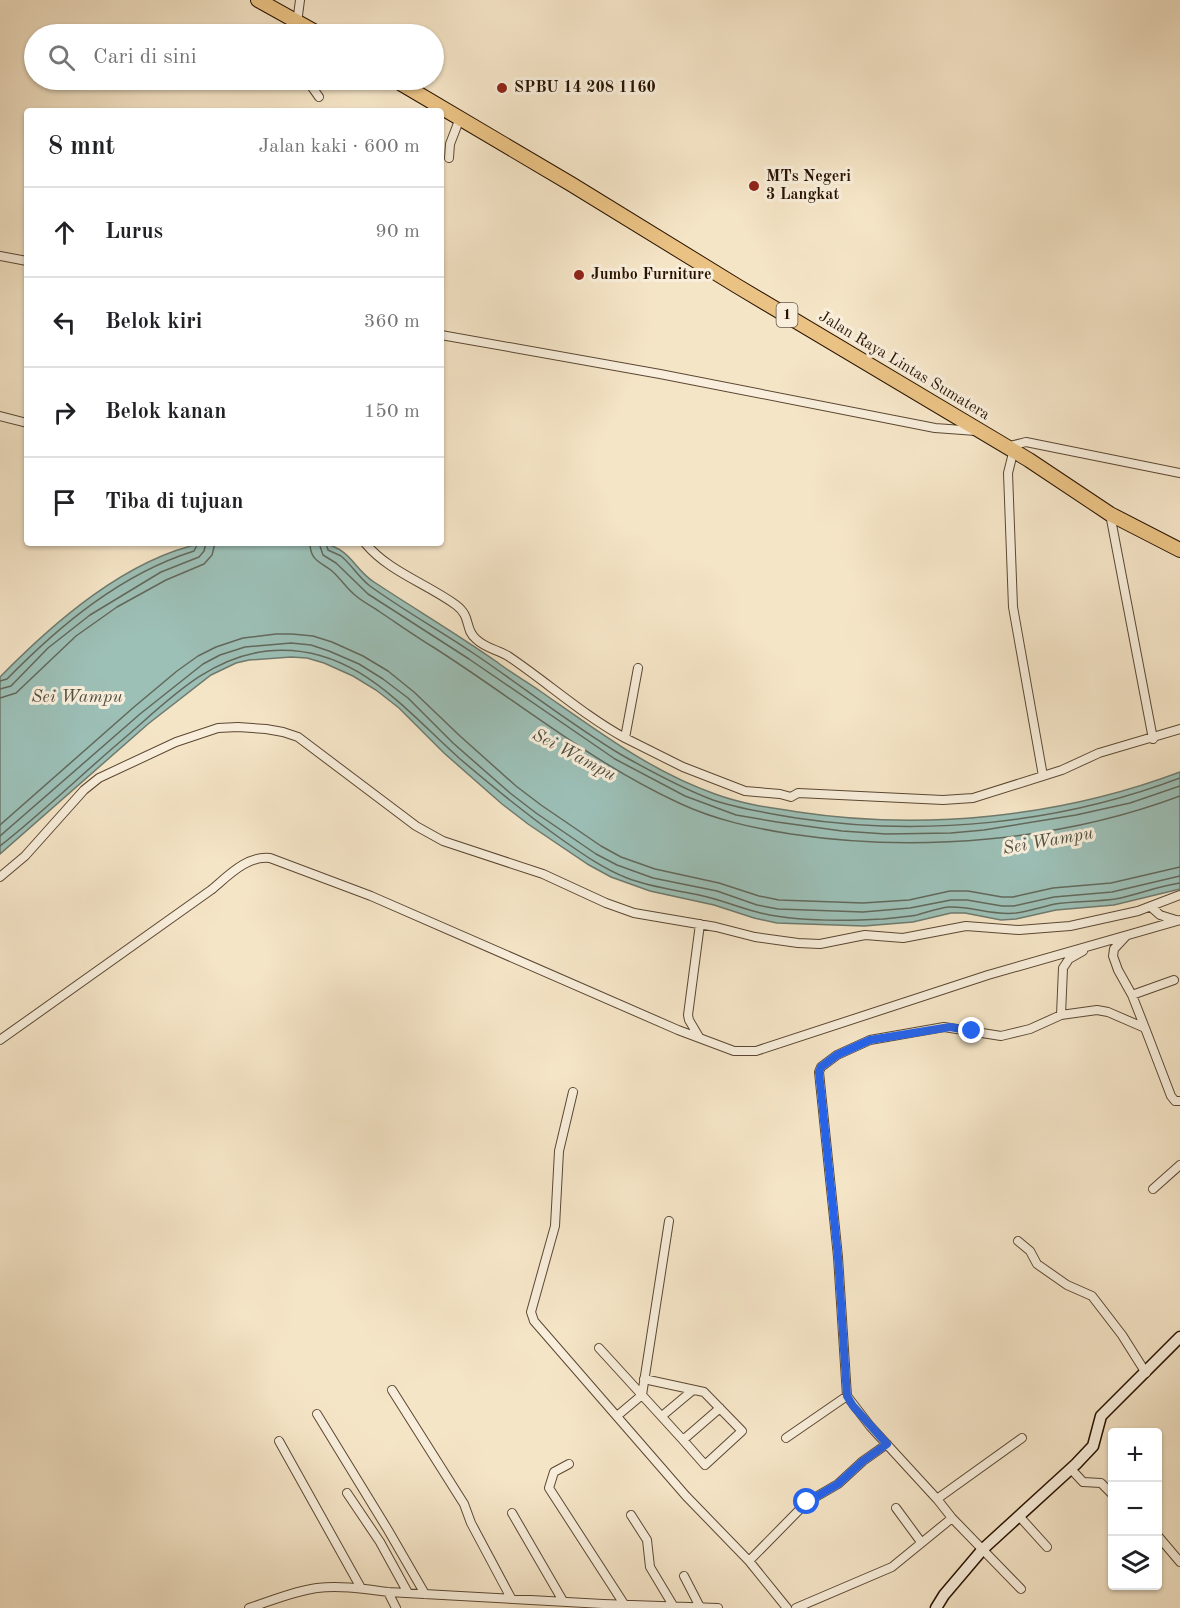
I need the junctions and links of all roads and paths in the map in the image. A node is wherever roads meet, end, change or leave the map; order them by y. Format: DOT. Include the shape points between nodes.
graph roads {
  1 [pos="258,0"];
  2 [pos="300,0"];
  3 [pos="297,23"];
  4 [pos="314,90"];
  5 [pos="412,90"];
  6 [pos="319,97"];
  7 [pos="443,108"];
  8 [pos="444,109"];
  9 [pos="460,118"];
  10 [pos="449,158"];
  11 [pos="0,256"];
  12 [pos="24,260"];
  13 [pos="444,336"];
  14 [pos="0,416"];
  15 [pos="24,422"];
  16 [pos="978,431"];
  17 [pos="1009,450"];
  18 [pos="1180,473"];
  19 [pos="1110,514"];
  20 [pos="368,546"];
  21 [pos="1180,550"];
  22 [pos="638,668"];
  23 [pos="1180,729"];
  24 [pos="625,738"];
  25 [pos="1153,739"];
  26 [pos="1043,776"];
  27 [pos="0,877"];
  28 [pos="1180,895"];
  29 [pos="1151,907"];
  30 [pos="1180,920"];
  31 [pos="700,924"];
  32 [pos="1126,935"];
  33 [pos="1095,945"];
  34 [pos="1174,980"];
  35 [pos="1132,996"];
  36 [pos="1061,1015"];
  37 [pos="1144,1028"];
  38 [pos="700,1038"];
  39 [pos="0,1040"];
  40 [pos="573,1092"];
  41 [pos="1180,1101"];
  42 [pos="1180,1165"];
  43 [pos="1153,1189"];
  44 [pos="669,1221"];
  45 [pos="1017,1241"];
  46 [pos="1180,1337"];
  47 [pos="599,1348"];
  48 [pos="1146,1373"];
  49 [pos="645,1379"];
  50 [pos="693,1389"];
  51 [pos="392,1390"];
  52 [pos="642,1395"];
  53 [pos="847,1396"];
  54 [pos="720,1408"];
  55 [pos="317,1414"];
  56 [pos="617,1416"];
  57 [pos="662,1416"];
  58 [pos="786,1438"];
  59 [pos="1022,1438"];
  60 [pos="683,1440"];
  61 [pos="279,1441"];
  62 [pos="887,1444"];
  63 [pos="568,1464"];
  64 [pos="1071,1469"];
  65 [pos="1108,1489"];
  66 [pos="347,1493"];
  67 [pos="937,1499"];
  68 [pos="896,1508"];
  69 [pos="512,1513"];
  70 [pos="632,1515"];
  71 [pos="1019,1516"];
  72 [pos="952,1518"];
  73 [pos="1162,1541"];
  74 [pos="921,1542"];
  75 [pos="1047,1547"];
  76 [pos="983,1549"];
  77 [pos="749,1561"];
  78 [pos="1180,1562"];
  79 [pos="684,1576"];
  80 [pos="361,1588"];
  81 [pos="1021,1589"];
  82 [pos="388,1592"];
  83 [pos="408,1593"];
  84 [pos="425,1594"];
  85 [pos="511,1598"];
  86 [pos="563,1601"];
  87 [pos="624,1604"];
  88 [pos="604,1606"];
  89 [pos="674,1607"];
  90 [pos="700,1607"];
  91 [pos="249,1608"];
  92 [pos="396,1608"];
  93 [pos="718,1608"];
  94 [pos="787,1608"];
  95 [pos="796,1608"];
  96 [pos="936,1608"];
  1 -- 3 [label="highway"];
  2 -- 3 [label="street"];
  4 -- 6 [label="street"];
  5 -- 7 [label="highway, Jalan Raya Lintas Sumatera / 1"];
  8 -- 9 [label="highway, Jalan Raya Lintas Sumatera / 1"];
  9 -- 10 [label="street"];
  9 -- 16 [label="highway, Jalan Raya Lintas Sumatera / 1"];
  11 -- 12 [label="street"];
  13 -- 16 [label="street" via="935,428"];
  14 -- 15 [label="street"];
  16 -- 17 [label="highway, Jalan Raya Lintas Sumatera / 1"];
  17 -- 18 [label="street" via="1026,442"];
  17 -- 19 [label="highway, Jalan Raya Lintas Sumatera / 1"];
  17 -- 26 [label="street" via="1013,607"];
  19 -- 21 [label="highway, Jalan Raya Lintas Sumatera / 1"];
  19 -- 25 [label="street"];
  20 -- 24 [label="street" via="384,562 465,612 473,637 481,644 506,655 598,723"];
  22 -- 24 [label="street"];
  23 -- 25 [label="street"];
  24 -- 26 [label="street" via="683,767 745,791 791,797 798,793 973,798"];
  25 -- 26 [label="street" via="1099,753"];
  27 -- 31 [label="street" via="99,778 176,742 218,728 238,727 298,737 416,826 443,841 543,874 606,903"];
  28 -- 29 [label="street"];
  29 -- 30 [label="street" via="1170,920"];
  29 -- 31 [label="street" via="1070,926 1019,930 966,926 903,938 865,934 820,944 755,937"];
  30 -- 32 [label="street"];
  31 -- 38 [label="street" via="688,1015"];
  32 -- 33 [label="street"];
  32 -- 35 [label="street" via="1113,956"];
  33 -- 36 [label="street" via="1069,959 1063,968"];
  33 -- 38 [label="street" via="949,987 756,1051 734,1051"];
  34 -- 35 [label="street"];
  35 -- 37 [label="street"];
  36 -- 37 [label="street" via="1102,1011"];
  36 -- 53 [label="street" via="1010,1035 950,1027 874,1038 821,1067 820,1098 838,1257"];
  37 -- 41 [label="street" via="1171,1096"];
  38 -- 39 [label="street" via="371,896 262,857 242,866"];
  40 -- 56 [label="street" via="559,1151 555,1226 531,1312 538,1326"];
  42 -- 43 [label="street"];
  44 -- 49 [label="street"];
  45 -- 48 [label="street" via="1037,1264 1067,1285 1092,1296"];
  46 -- 48 [label="street"];
  47 -- 52 [label="street"];
  48 -- 64 [label="street" via="1101,1416 1095,1443"];
  49 -- 50 [label="street"];
  49 -- 52 [label="street"];
  50 -- 54 [label="street" via="704,1392"];
  50 -- 57 [label="street"];
  51 -- 85 [label="street" via="464,1504"];
  52 -- 56 [label="street"];
  52 -- 57 [label="street"];
  53 -- 58 [label="street"];
  53 -- 62 [label="street"];
  54 -- 60 [label="street"];
  54 -- 60 [label="street" via="742,1431 705,1465"];
  55 -- 84 [label="street"];
  56 -- 77 [label="street"];
  57 -- 60 [label="street"];
  59 -- 67 [label="street"];
  61 -- 80 [label="street"];
  62 -- 67 [label="street"];
  62 -- 77 [label="street" via="833,1488 807,1502"];
  63 -- 87 [label="street" via="554,1473 549,1488"];
  64 -- 65 [label="street" via="1083,1482 1101,1483"];
  64 -- 71 [label="street"];
  66 -- 83 [label="street"];
  67 -- 72 [label="street"];
  68 -- 74 [label="street"];
  69 -- 86 [label="street"];
  70 -- 89 [label="street" via="647,1540 650,1567"];
  71 -- 75 [label="street"];
  71 -- 76 [label="street"];
  72 -- 74 [label="street"];
  72 -- 76 [label="street"];
  73 -- 78 [label="street"];
  74 -- 95 [label="street" via="892,1567"];
  76 -- 81 [label="street"];
  76 -- 96 [label="street"];
  77 -- 94 [label="street"];
  79 -- 90 [label="street"];
  80 -- 82 [label="street"];
  80 -- 91 [label="street" via="302,1591"];
  82 -- 83 [label="street"];
  82 -- 92 [label="street"];
  83 -- 84 [label="street"];
  84 -- 85 [label="street"];
  85 -- 86 [label="street"];
  86 -- 88 [label="street"];
  87 -- 88 [label="street"];
  87 -- 89 [label="street"];
  89 -- 90 [label="street"];
  90 -- 93 [label="street"];
}
